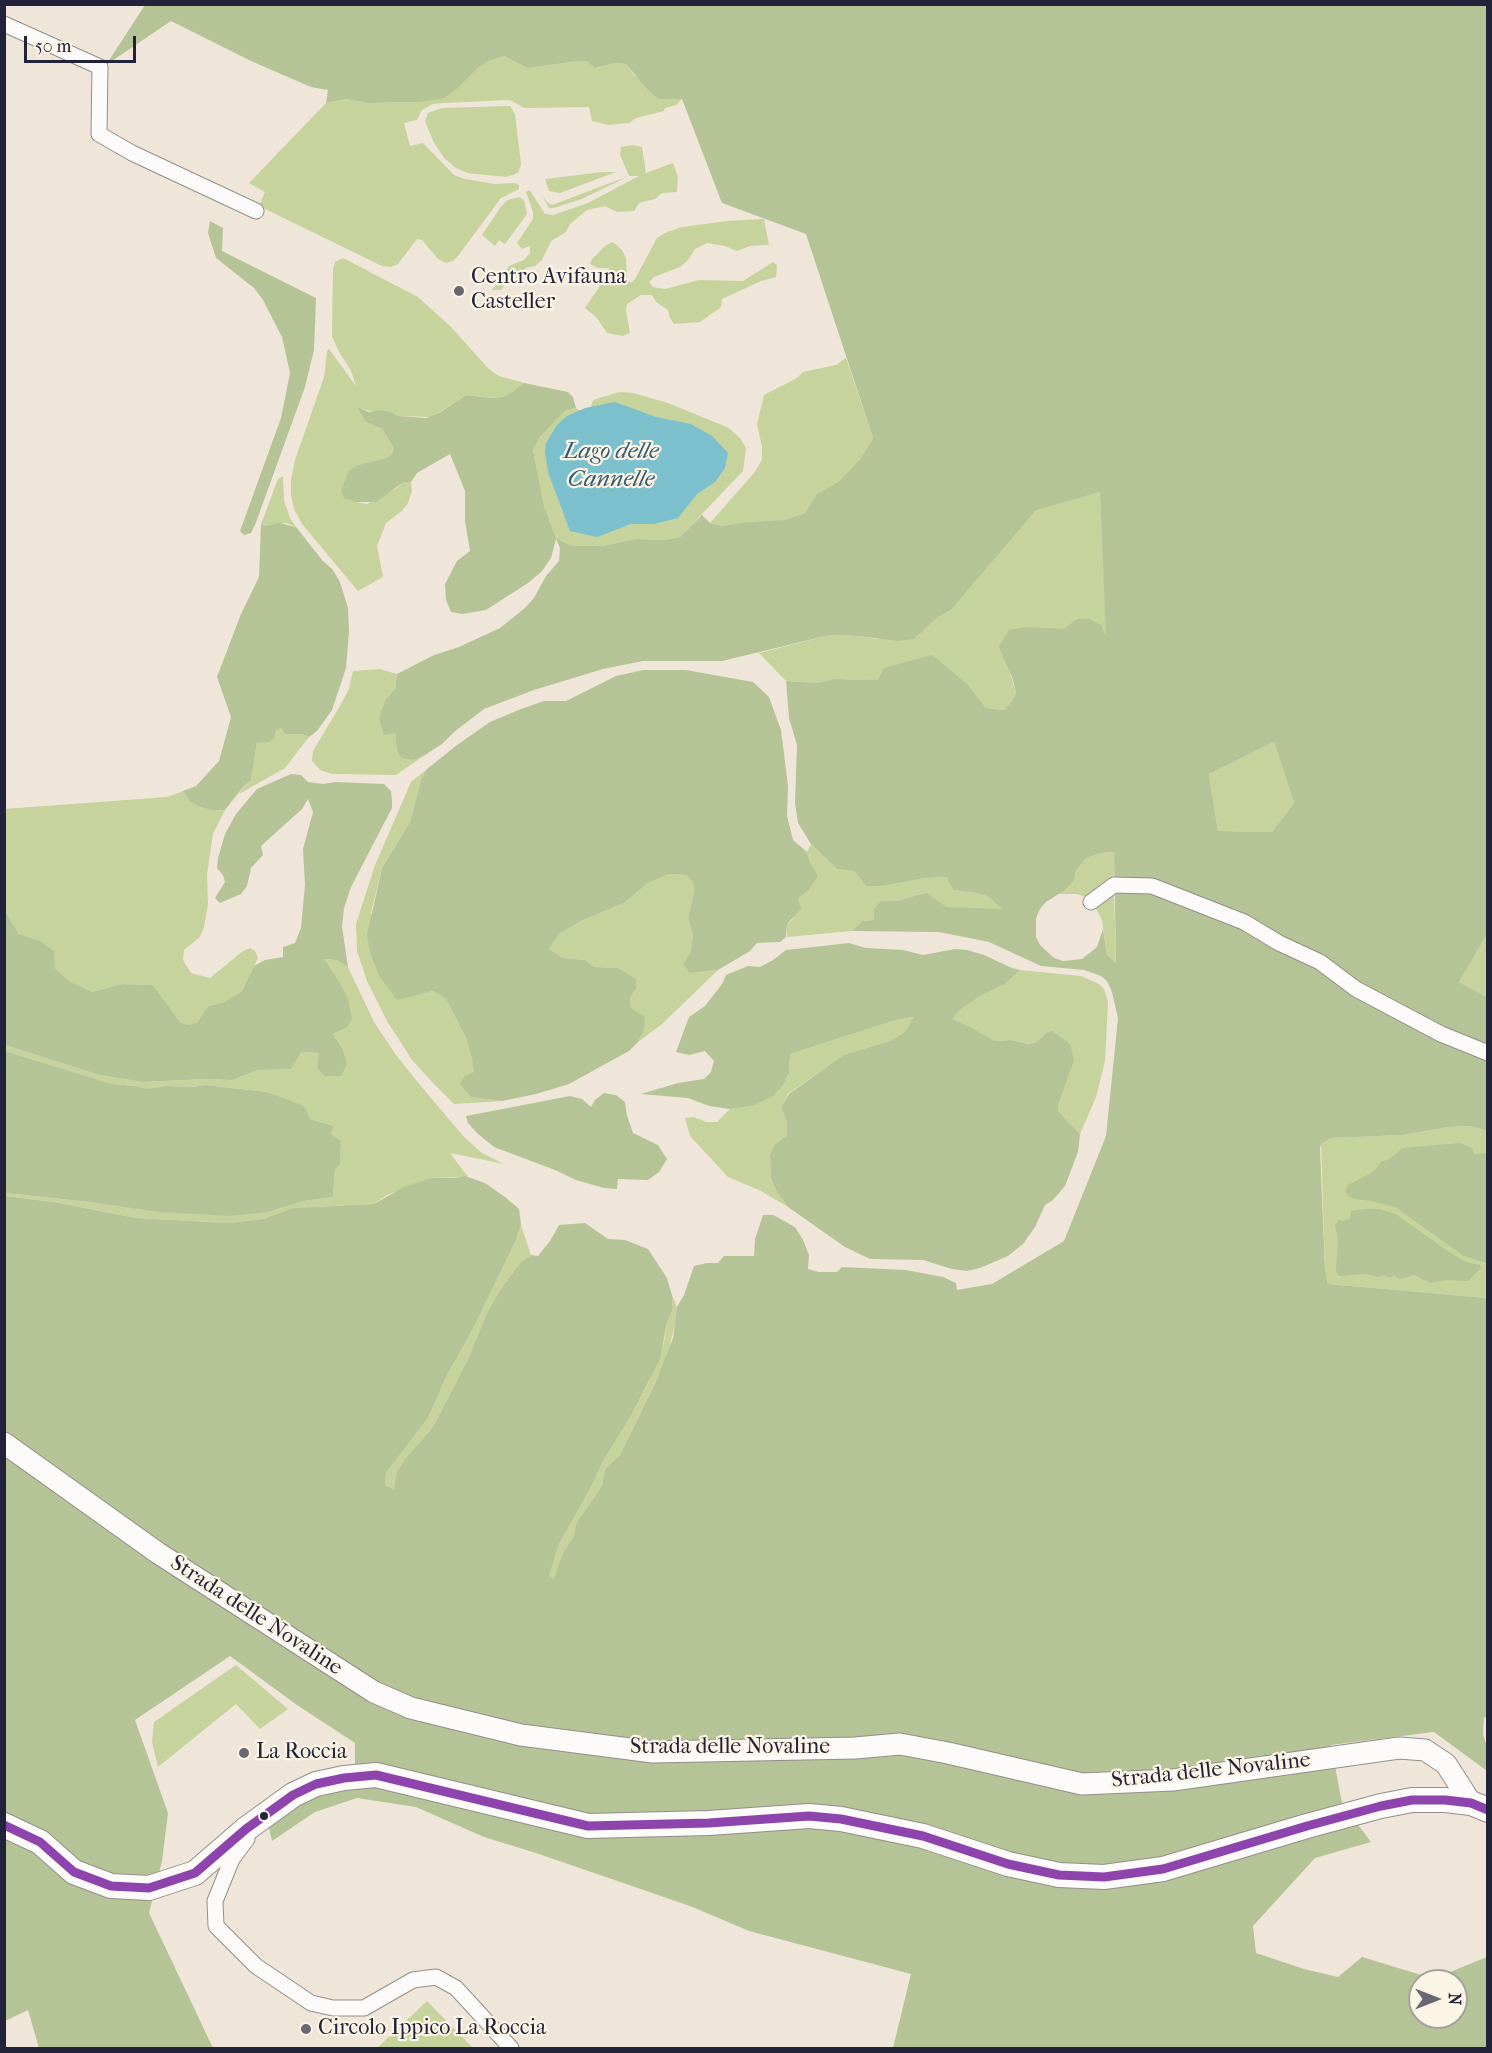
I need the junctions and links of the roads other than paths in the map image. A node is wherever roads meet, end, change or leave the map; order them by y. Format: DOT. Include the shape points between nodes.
graph roads {
  1 [pos="4,24"];
  2 [pos="256,211"];
  3 [pos="1091,902"];
  4 [pos="1488,1053"];
  5 [pos="4,1443"];
  6 [pos="1479,1807"];
  7 [pos="260,1820"];
  8 [pos="4,1825"];
  9 [pos="511,2049"];
  1 -- 2 [label="street" via="100,67 99,134"];
  3 -- 4 [label="street" via="1114,885 1152,886 1244,922 1320,962 1356,990 1441,1034"];
  5 -- 6 [label="street, Strada delle Novaline" via="158,1553 374,1692 411,1708 521,1736 653,1752 900,1744 1082,1784 1173,1780 1400,1748 1425,1750 1446,1764"];
  6 -- 7 [label="main road" via="1445,1800 1412,1800 1163,1869 1104,1877 1059,1875 1008,1864 923,1836 841,1819 809,1816 588,1826 376,1775 316,1784 293,1795"];
  7 -- 8 [label="main road" via="195,1874 149,1888 111,1886 74,1872 40,1842"];
  7 -- 9 [label="street" via="232,1858 215,1901 216,1926 243,1955 311,2003 333,2008 364,2008 413,1980 436,1977 456,1988"];
}
